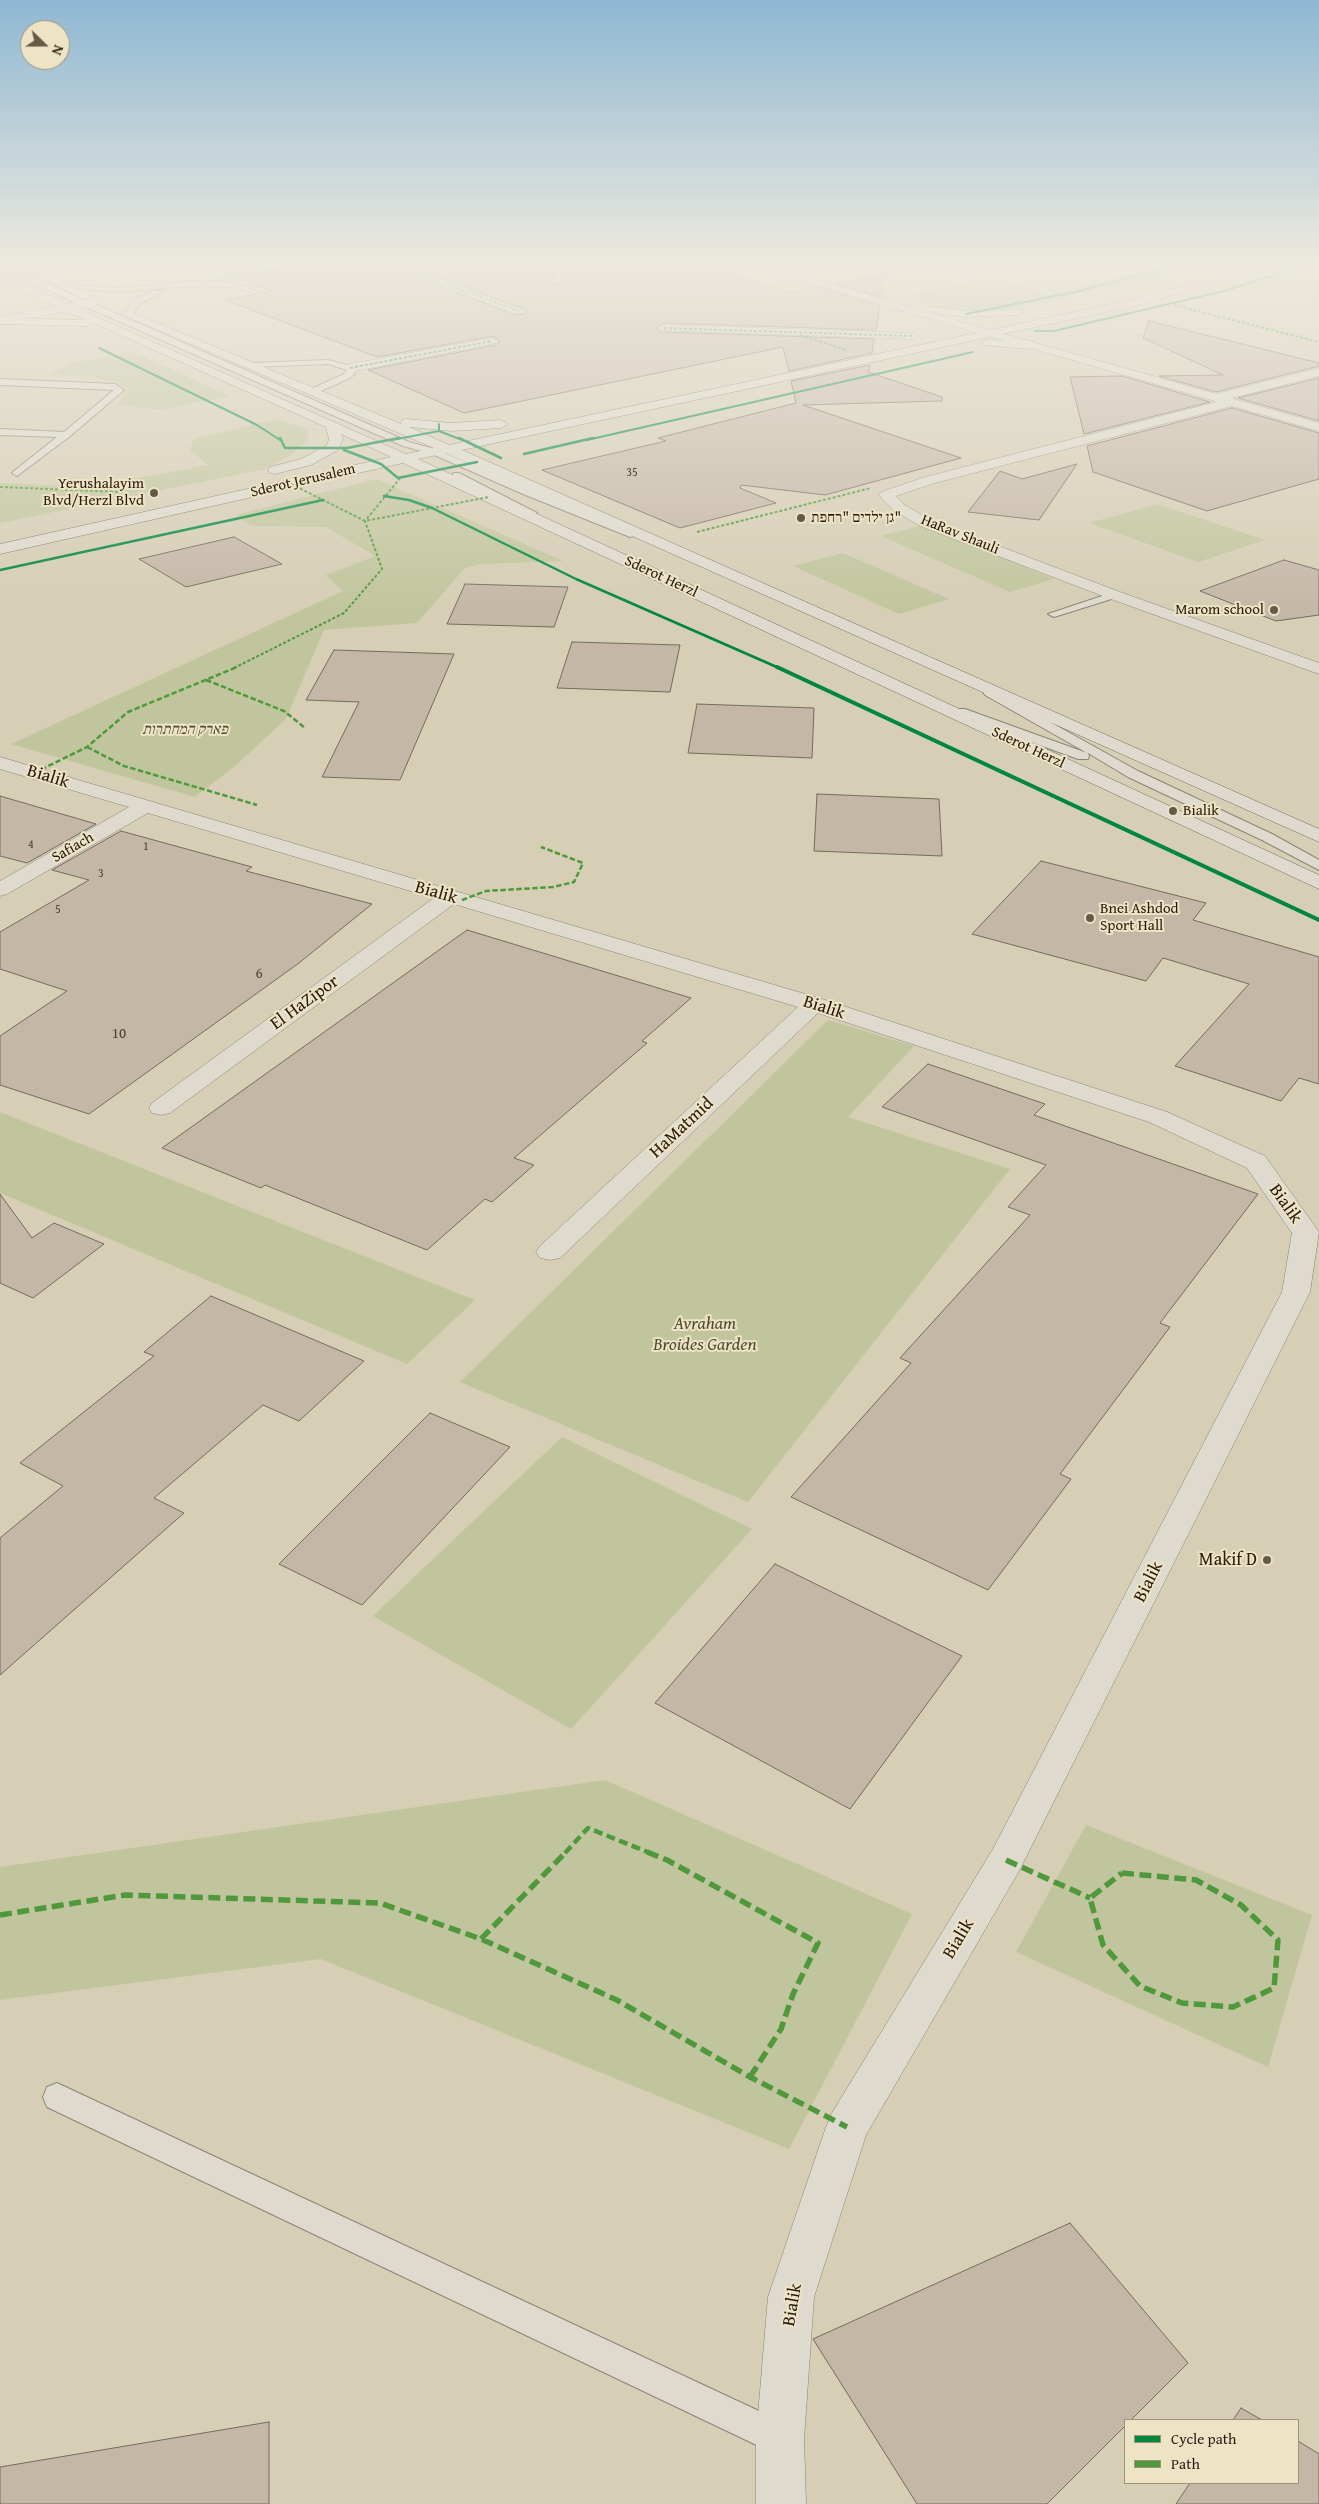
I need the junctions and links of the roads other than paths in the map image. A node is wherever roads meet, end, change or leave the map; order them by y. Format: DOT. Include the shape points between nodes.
graph roads {
  1 [pos="231,380"];
  2 [pos="269,380"];
  3 [pos="278,380"];
  4 [pos="280,380"];
  5 [pos="340,380"];
  6 [pos="770,380"];
  7 [pos="1153,380"];
  8 [pos="1288,380"];
  9 [pos="0,382"];
  10 [pos="310,396"];
  11 [pos="1216,398"];
  12 [pos="1232,402"];
  13 [pos="368,414"];
  14 [pos="332,425"];
  15 [pos="1319,427"];
  16 [pos="0,432"];
  17 [pos="66,435"];
  18 [pos="427,440"];
  19 [pos="384,449"];
  20 [pos="406,451"];
  21 [pos="436,452"];
  22 [pos="17,473"];
  23 [pos="322,477"];
  24 [pos="467,487"];
  25 [pos="130,502"];
  26 [pos="112,506"];
  27 [pos="0,550"];
  28 [pos="655,574"];
  29 [pos="1114,595"];
  30 [pos="1054,614"];
  31 [pos="1319,669"];
  32 [pos="965,679"];
  33 [pos="918,696"];
  34 [pos="0,763"];
  35 [pos="1133,774"];
  36 [pos="146,806"];
  37 [pos="1319,836"];
  38 [pos="1267,837"];
  39 [pos="1319,855"];
  40 [pos="1319,866"];
  41 [pos="1319,883"];
  42 [pos="0,890"];
  43 [pos="450,897"];
  44 [pos="814,1004"];
  45 [pos="161,1108"];
  46 [pos="550,1252"];
  47 [pos="57,2097"];
  48 [pos="780,2439"];
  49 [pos="781,2504"];
  1 -- 14 [label="main road, Sderot Herzl"];
  2 -- 10 [label="lane"];
  3 -- 10 [label="lane"];
  4 -- 10 [label="main road, Sderot Herzl"];
  5 -- 10 [label="lane"];
  6 -- 21 [label="main road, Sderot Jerusalem"];
  7 -- 11 [label="main road"];
  8 -- 11 [label="main road"];
  9 -- 17 [label="lane" via="119,388 117,395"];
  10 -- 13 [label="main road, Sderot Herzl"];
  10 -- 20 [label="lane"];
  11 -- 12 [label="main road"];
  12 -- 15 [label="main road"];
  12 -- 29 [label="main road, HaRav Shauli" via="930,480 886,495 898,507 925,522"];
  13 -- 18 [label="main road, Sderot Herzl"];
  13 -- 18 [label="main road, Sderot Jerusalem" via="438,426 512,422"];
  14 -- 19 [label="main road, Sderot Herzl"];
  14 -- 19 [label="main road, Sderot Jerusalem" via="336,439 324,454 265,473"];
  16 -- 17 [label="lane"];
  17 -- 22 [label="lane"];
  18 -- 20 [label="main road, Sderot Jerusalem"];
  18 -- 21 [label="main road, Sderot Herzl"];
  19 -- 20 [label="main road, Sderot Herzl"];
  20 -- 21 [label="main road, Sderot Jerusalem"];
  20 -- 23 [label="main road, Sderot Jerusalem"];
  20 -- 24 [label="main road, Sderot Herzl"];
  21 -- 28 [label="lane" via="457,475"];
  21 -- 32 [label="main road, Sderot Herzl" via="688,557"];
  23 -- 24 [label="main road" via="398,478"];
  23 -- 27 [label="main road, Sderot Jerusalem"];
  24 -- 28 [label="main road, Sderot Herzl"];
  25 -- 26 [label="main road"];
  28 -- 33 [label="main road, Sderot Herzl"];
  29 -- 30 [label="lane"];
  29 -- 31 [label="main road, HaRav Shauli"];
  32 -- 35 [label="lane"];
  32 -- 37 [label="main road, Sderot Herzl"];
  33 -- 35 [label="lane"];
  33 -- 41 [label="main road, Sderot Herzl"];
  34 -- 36 [label="main road, Bialik"];
  35 -- 38 [label="lane"];
  36 -- 42 [label="main road, Safiach"];
  36 -- 43 [label="main road, Bialik"];
  38 -- 39 [label="lane"];
  38 -- 40 [label="lane"];
  43 -- 44 [label="main road, Bialik"];
  43 -- 45 [label="main road, El HaZipor"];
  44 -- 46 [label="main road, HaMatmid"];
  44 -- 48 [label="main road, Bialik" via="1158,1117 1256,1162 1306,1233 1296,1292 1011,1852 847,2127 791,2297"];
  47 -- 48 [label="lane"];
  48 -- 49 [label="main road, Bialik"];
}
